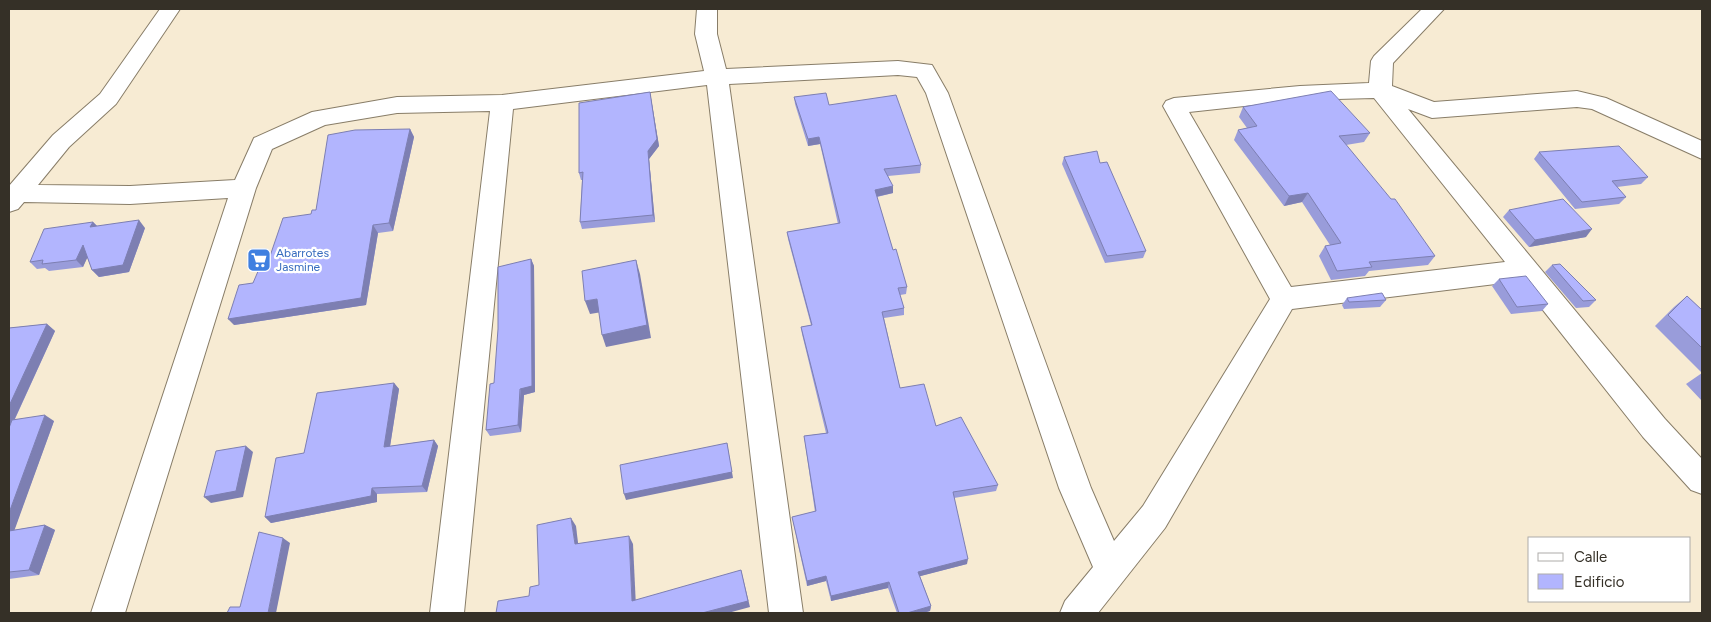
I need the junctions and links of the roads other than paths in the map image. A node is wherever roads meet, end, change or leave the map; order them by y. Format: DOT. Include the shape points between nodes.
graph roads {
  1 [pos="170,9"];
  2 [pos="707,9"];
  3 [pos="1434,9"];
  4 [pos="717,77"];
  5 [pos="1380,90"];
  6 [pos="502,103"];
  7 [pos="1702,152"];
  8 [pos="244,188"];
  9 [pos="12,197"];
  10 [pos="1528,270"];
  11 [pos="1284,299"];
  12 [pos="1702,480"];
  13 [pos="1111,571"];
  14 [pos="108,613"];
  15 [pos="447,613"];
  16 [pos="786,613"];
  17 [pos="1077,613"];
  1 -- 9 [label="street" via="108,99 61,141"];
  2 -- 4 [label="street" via="706,34"];
  3 -- 5 [label="street" via="1382,61"];
  4 -- 6 [label="street"];
  4 -- 13 [label="street" via="898,68 924,70 937,93 1075,488"];
  4 -- 16 [label="street"];
  5 -- 7 [label="street" via="1432,110 1577,99 1598,103"];
  5 -- 10 [label="street"];
  5 -- 11 [label="street" via="1300,93 1174,106"];
  6 -- 8 [label="street" via="397,105 320,118 262,144"];
  6 -- 15 [label="street"];
  8 -- 9 [label="street" via="184,193"];
  8 -- 14 [label="street"];
  10 -- 11 [label="street"];
  10 -- 12 [label="street" via="1654,428"];
  11 -- 13 [label="street" via="1154,517"];
  13 -- 17 [label="street"];
}
